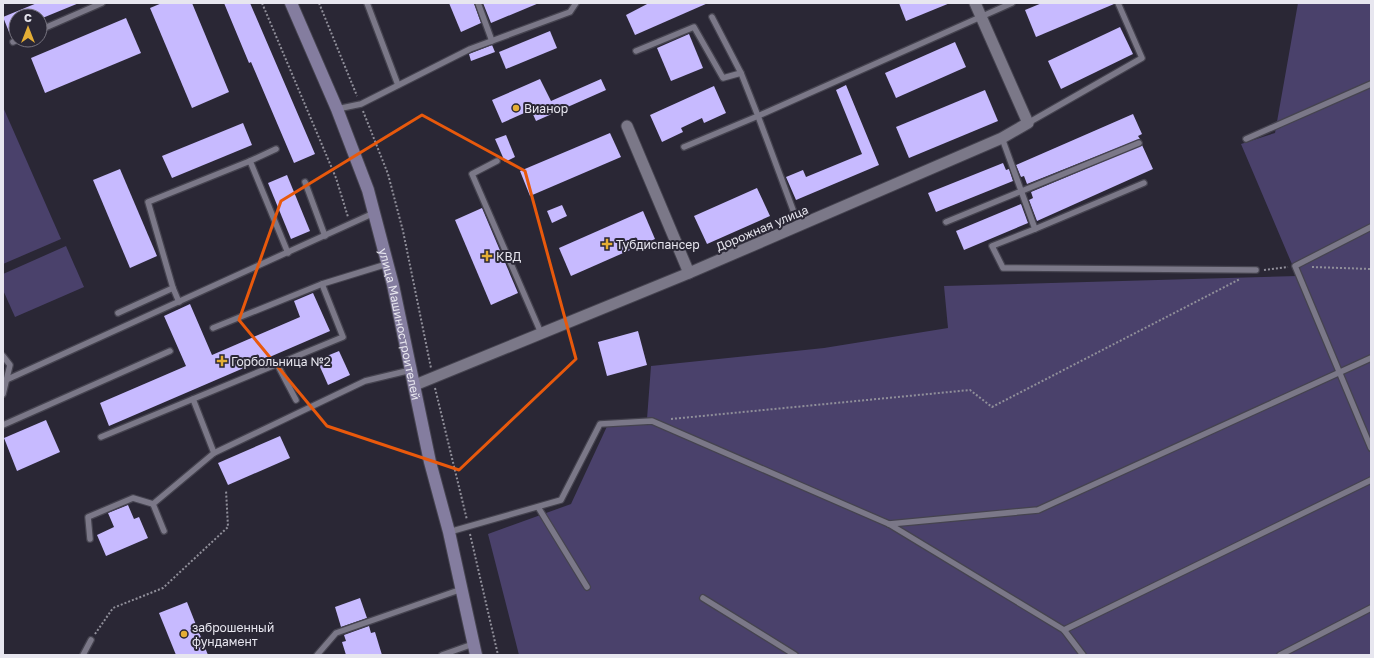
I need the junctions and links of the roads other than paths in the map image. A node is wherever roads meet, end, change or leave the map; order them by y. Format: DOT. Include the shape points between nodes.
graph roads {
  1 [pos="102,3"];
  2 [pos="292,3"];
  3 [pos="367,3"];
  4 [pos="478,3"];
  5 [pos="576,3"];
  6 [pos="976,3"];
  7 [pos="1012,3"];
  8 [pos="1118,3"];
  9 [pos="712,17"];
  10 [pos="982,17"];
  11 [pos="48,27"];
  12 [pos="492,41"];
  13 [pos="636,51"];
  14 [pos="741,73"];
  15 [pos="1371,84"];
  16 [pos="398,85"];
  17 [pos="337,109"];
  18 [pos="758,116"];
  19 [pos="1028,123"];
  20 [pos="627,126"];
  21 [pos="1002,138"];
  22 [pos="1246,139"];
  23 [pos="1139,143"];
  24 [pos="684,146"];
  25 [pos="276,149"];
  26 [pos="250,161"];
  27 [pos="497,161"];
  28 [pos="305,182"];
  29 [pos="1144,183"];
  30 [pos="1022,191"];
  31 [pos="374,213"];
  32 [pos="946,222"];
  33 [pos="799,226"];
  34 [pos="1371,227"];
  35 [pos="1035,229"];
  36 [pos="325,236"];
  37 [pos="288,253"];
  38 [pos="386,264"];
  39 [pos="1256,270"];
  40 [pos="689,273"];
  41 [pos="322,284"];
  42 [pos="173,288"];
  43 [pos="179,302"];
  44 [pos="118,313"];
  45 [pos="213,328"];
  46 [pos="541,333"];
  47 [pos="170,351"];
  48 [pos="3,356"];
  49 [pos="1371,358"];
  50 [pos="277,364"];
  51 [pos="410,370"];
  52 [pos="1338,372"];
  53 [pos="6,380"];
  54 [pos="414,385"];
  55 [pos="3,394"];
  56 [pos="193,399"];
  57 [pos="296,400"];
  58 [pos="3,425"];
  59 [pos="101,438"];
  60 [pos="1371,448"];
  61 [pos="214,453"];
  62 [pos="1371,480"];
  63 [pos="153,504"];
  64 [pos="538,507"];
  65 [pos="889,524"];
  66 [pos="164,531"];
  67 [pos="449,532"];
  68 [pos="90,539"];
  69 [pos="587,587"];
  70 [pos="462,590"];
  71 [pos="703,598"];
  72 [pos="1371,608"];
  73 [pos="1064,630"];
  74 [pos="91,640"];
  75 [pos="475,649"];
  76 [pos="83,655"];
  77 [pos="317,655"];
  78 [pos="442,655"];
  79 [pos="795,655"];
  80 [pos="1083,655"];
  81 [pos="1280,655"];
  1 -- 11 [label="lane"];
  2 -- 17 [label="street, улица Машиностроителей"];
  3 -- 16 [label="lane"];
  4 -- 12 [label="lane"];
  5 -- 12 [label="lane" via="570,12"];
  6 -- 10 [label="street"];
  7 -- 10 [label="lane"];
  8 -- 19 [label="lane" via="1142,58"];
  9 -- 14 [label="lane"];
  10 -- 18 [label="lane"];
  10 -- 19 [label="street"];
  12 -- 16 [label="lane" via="470,49"];
  13 -- 14 [label="lane" via="694,27 723,78"];
  14 -- 18 [label="lane"];
  15 -- 22 [label="lane"];
  16 -- 17 [label="lane" via="361,104"];
  17 -- 31 [label="street, улица Машиностроителей" via="368,190"];
  18 -- 24 [label="lane"];
  18 -- 33 [label="lane"];
  19 -- 21 [label="street, Дорожная улица"];
  20 -- 40 [label="street"];
  21 -- 30 [label="lane"];
  21 -- 33 [label="street, Дорожная улица"];
  23 -- 30 [label="lane"];
  25 -- 26 [label="lane"];
  26 -- 37 [label="lane"];
  26 -- 42 [label="lane" via="148,202"];
  27 -- 46 [label="lane" via="472,174"];
  28 -- 36 [label="lane"];
  29 -- 35 [label="lane"];
  30 -- 32 [label="lane"];
  30 -- 35 [label="lane"];
  31 -- 36 [label="lane"];
  31 -- 38 [label="street, улица Машиностроителей"];
  33 -- 40 [label="street, Дорожная улица"];
  34 -- 52 [label="lane" via="1295,266"];
  35 -- 39 [label="lane" via="992,246 1003,268"];
  36 -- 37 [label="lane"];
  37 -- 43 [label="lane"];
  38 -- 41 [label="lane"];
  38 -- 51 [label="street, улица Машиностроителей"];
  40 -- 46 [label="street, Дорожная улица"];
  41 -- 45 [label="lane"];
  41 -- 50 [label="lane" via="343,337"];
  42 -- 43 [label="lane"];
  42 -- 44 [label="lane"];
  43 -- 53 [label="lane"];
  46 -- 54 [label="street, Дорожная улица"];
  47 -- 58 [label="lane"];
  48 -- 53 [label="lane" via="10,365"];
  49 -- 52 [label="lane"];
  50 -- 56 [label="lane"];
  50 -- 57 [label="lane"];
  51 -- 54 [label="street, улица Машиностроителей"];
  51 -- 61 [label="lane" via="365,382"];
  52 -- 60 [label="lane"];
  52 -- 65 [label="lane" via="1038,510"];
  53 -- 55 [label="lane"];
  54 -- 67 [label="street, улица Машиностроителей" via="430,462"];
  56 -- 59 [label="lane"];
  56 -- 61 [label="lane"];
  61 -- 63 [label="lane"];
  62 -- 73 [label="lane"];
  63 -- 66 [label="lane"];
  63 -- 68 [label="lane" via="133,498 88,517"];
  64 -- 65 [label="lane" via="561,500 600,424 652,421"];
  64 -- 67 [label="lane"];
  64 -- 69 [label="lane"];
  65 -- 73 [label="lane"];
  67 -- 70 [label="street, улица Машиностроителей"];
  70 -- 75 [label="street, улица Машиностроителей"];
  70 -- 77 [label="lane" via="336,633"];
  71 -- 79 [label="lane"];
  72 -- 81 [label="lane"];
  73 -- 80 [label="lane"];
  74 -- 76 [label="lane"];
  75 -- 78 [label="lane"];
}
